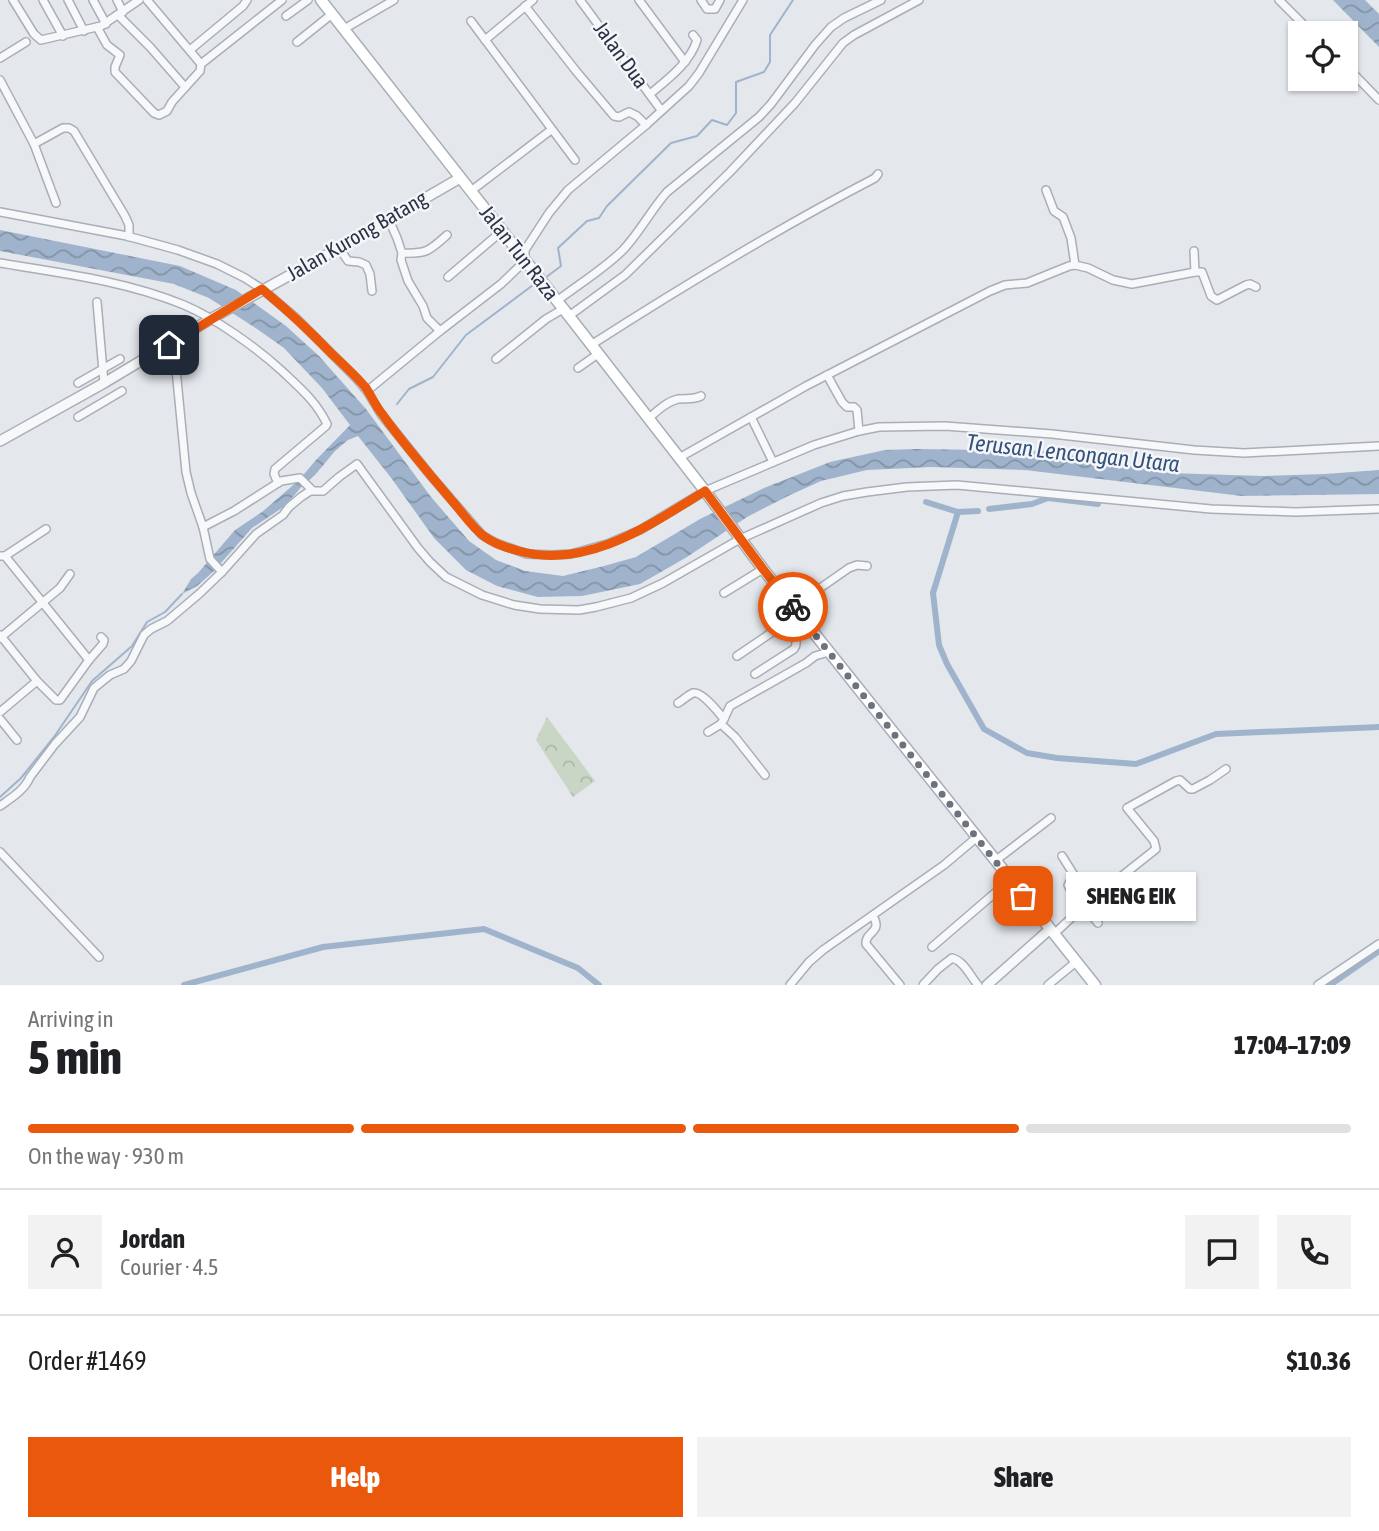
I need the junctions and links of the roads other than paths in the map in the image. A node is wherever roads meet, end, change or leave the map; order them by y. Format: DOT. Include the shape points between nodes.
graph roads {
  1 [pos="13,0"];
  2 [pos="43,0"];
  3 [pos="68,0"];
  4 [pos="93,0"];
  5 [pos="117,0"];
  6 [pos="139,0"];
  7 [pos="147,0"];
  8 [pos="247,0"];
  9 [pos="282,0"];
  10 [pos="308,0"];
  11 [pos="394,0"];
  12 [pos="533,0"];
  13 [pos="580,0"];
  14 [pos="639,0"];
  15 [pos="701,0"];
  16 [pos="720,0"];
  17 [pos="743,0"];
  18 [pos="881,0"];
  19 [pos="919,0"];
  20 [pos="1279,0"];
  21 [pos="322,1"];
  22 [pos="525,6"];
  23 [pos="121,14"];
  24 [pos="332,14"];
  25 [pos="286,16"];
  26 [pos="471,21"];
  27 [pos="1299,21"];
  28 [pos="106,24"];
  29 [pos="97,27"];
  30 [pos="344,29"];
  31 [pos="84,31"];
  32 [pos="693,35"];
  33 [pos="63,36"];
  34 [pos="485,40"];
  35 [pos="26,42"];
  36 [pos="297,42"];
  37 [pos="190,50"];
  38 [pos="0,58"];
  39 [pos="685,62"];
  40 [pos="201,64"];
  41 [pos="1358,78"];
  42 [pos="1,82"];
  43 [pos="185,86"];
  44 [pos="650,94"];
  45 [pos="1379,100"];
  46 [pos="662,110"];
  47 [pos="646,125"];
  48 [pos="551,130"];
  49 [pos="34,144"];
  50 [pos="575,160"];
  51 [pos="878,174"];
  52 [pos="460,178"];
  53 [pos="1046,190"];
  54 [pos="471,191"];
  55 [pos="56,203"];
  56 [pos="0,212"];
  57 [pos="389,219"];
  58 [pos="502,231"];
  59 [pos="447,235"];
  60 [pos="129,237"];
  61 [pos="339,248"];
  62 [pos="1194,251"];
  63 [pos="402,253"];
  64 [pos="525,261"];
  65 [pos="0,263"];
  66 [pos="1075,265"];
  67 [pos="1199,272"];
  68 [pos="1214,272"];
  69 [pos="448,278"];
  70 [pos="1256,287"];
  71 [pos="262,289"];
  72 [pos="372,291"];
  73 [pos="97,302"];
  74 [pos="563,309"];
  75 [pos="212,318"];
  76 [pos="440,331"];
  77 [pos="169,345"];
  78 [pos="591,345"];
  79 [pos="598,354"];
  80 [pos="120,359"];
  81 [pos="496,359"];
  82 [pos="578,368"];
  83 [pos="103,369"];
  84 [pos="827,375"];
  85 [pos="78,383"];
  86 [pos="104,383"];
  87 [pos="122,391"];
  88 [pos="367,391"];
  89 [pos="82,396"];
  90 [pos="701,396"];
  91 [pos="91,410"];
  92 [pos="78,417"];
  93 [pos="751,417"];
  94 [pos="648,419"];
  95 [pos="859,431"];
  96 [pos="0,441"];
  97 [pos="1379,446"];
  98 [pos="679,458"];
  99 [pos="773,462"];
  100 [pos="278,483"];
  101 [pos="309,488"];
  102 [pos="705,491"];
  103 [pos="1379,509"];
  104 [pos="203,527"];
  105 [pos="46,529"];
  106 [pos="739,538"];
  107 [pos="3,556"];
  108 [pos="867,566"];
  109 [pos="763,569"];
  110 [pos="221,570"];
  111 [pos="70,573"];
  112 [pos="724,593"];
  113 [pos="42,603"];
  114 [pos="796,610"];
  115 [pos="782,625"];
  116 [pos="0,637"];
  117 [pos="101,637"];
  118 [pos="829,652"];
  119 [pos="737,656"];
  120 [pos="89,660"];
  121 [pos="755,674"];
  122 [pos="37,681"];
  123 [pos="678,703"];
  124 [pos="0,712"];
  125 [pos="0,719"];
  126 [pos="723,721"];
  127 [pos="708,732"];
  128 [pos="17,740"];
  129 [pos="1226,769"];
  130 [pos="765,775"];
  131 [pos="0,806"];
  132 [pos="1051,818"];
  133 [pos="976,838"];
  134 [pos="0,852"];
  135 [pos="1062,856"];
  136 [pos="995,861"];
  137 [pos="1010,880"];
  138 [pos="1084,906"];
  139 [pos="873,916"];
  140 [pos="1098,923"];
  141 [pos="1052,931"];
  142 [pos="1379,944"];
  143 [pos="932,947"];
  144 [pos="99,957"];
  145 [pos="1076,961"];
  146 [pos="973,983"];
  147 [pos="790,985"];
  148 [pos="900,985"];
  149 [pos="923,985"];
  150 [pos="987,985"];
  151 [pos="1048,985"];
  152 [pos="1095,985"];
  153 [pos="1318,985"];
  1 -- 33 [label="street" via="38,39"];
  2 -- 33 [label="street"];
  3 -- 31 [label="street"];
  4 -- 28 [label="street"];
  5 -- 23 [label="street"];
  6 -- 23 [label="street"];
  7 -- 37 [label="street"];
  8 -- 37 [label="street"];
  9 -- 40 [label="street"];
  10 -- 25 [label="street"];
  11 -- 30 [label="street"];
  12 -- 22 [label="street"];
  13 -- 44 [label="street, Jalan Dua"];
  14 -- 39 [label="street"];
  15 -- 16 [label="street" via="708,9 715,9"];
  17 -- 46 [label="street" via="699,73"];
  18 -- 74 [label="street" via="831,27 759,117 667,191 634,237"];
  19 -- 74 [label="street" via="843,43 773,128 625,275"];
  20 -- 27 [label="street"];
  21 -- 24 [label="main road, Jalan Tun Raza"];
  22 -- 34 [label="street"];
  22 -- 47 [label="street" via="614,116 629,112"];
  23 -- 28 [label="street"];
  23 -- 43 [label="street"];
  24 -- 30 [label="main road, Jalan Tun Raza"];
  24 -- 36 [label="street"];
  26 -- 34 [label="street"];
  28 -- 29 [label="street"];
  29 -- 31 [label="street"];
  29 -- 43 [label="street" via="102,39 120,55 115,72 154,113 167,111"];
  30 -- 52 [label="main road, Jalan Tun Raza"];
  31 -- 33 [label="street"];
  32 -- 39 [label="street" via="696,44"];
  34 -- 48 [label="street"];
  35 -- 38 [label="street"];
  37 -- 40 [label="street"];
  39 -- 44 [label="street"];
  40 -- 43 [label="street"];
  41 -- 45 [label="street"];
  42 -- 49 [label="street"];
  44 -- 46 [label="street, Jalan Dua"];
  46 -- 47 [label="street"];
  47 -- 64 [label="street" via="568,190 525,250"];
  48 -- 50 [label="street"];
  48 -- 54 [label="street"];
  49 -- 55 [label="street"];
  49 -- 60 [label="street" via="63,128 75,131 125,216"];
  51 -- 78 [label="street"];
  52 -- 54 [label="main road, Jalan Tun Raza"];
  52 -- 57 [label="street, Jalan Kurong Batang"];
  53 -- 66 [label="street" via="1071,238"];
  54 -- 58 [label="main road, Jalan Tun Raza"];
  56 -- 60 [label="street"];
  57 -- 61 [label="street, Jalan Kurong Batang"];
  57 -- 63 [label="street"];
  58 -- 64 [label="main road, Jalan Tun Raza"];
  58 -- 69 [label="street"];
  59 -- 63 [label="street" via="429,251"];
  60 -- 71 [label="street" via="217,264"];
  61 -- 71 [label="street, Jalan Kurong Batang"];
  61 -- 72 [label="street" via="348,261 366,265"];
  62 -- 67 [label="street"];
  63 -- 76 [label="street" via="408,281 427,318"];
  64 -- 74 [label="main road, Jalan Tun Raza"];
  64 -- 76 [label="street"];
  65 -- 75 [label="street" via="117,284"];
  66 -- 67 [label="street" via="1132,284"];
  66 -- 84 [label="street" via="1027,283 990,290"];
  67 -- 68 [label="street"];
  67 -- 70 [label="street" via="1217,300 1246,285"];
  71 -- 75 [label="street, Jalan Kurong Batang"];
  71 -- 88 [label="street"];
  73 -- 83 [label="street"];
  74 -- 78 [label="main road, Jalan Tun Raza"];
  74 -- 81 [label="street"];
  75 -- 77 [label="street, Jalan Kurong Batang"];
  75 -- 100 [label="street" via="265,356 311,398 327,422 275,469"];
  76 -- 88 [label="street"];
  77 -- 86 [label="street, Jalan Kurong Batang"];
  77 -- 104 [label="street" via="175,359 186,472"];
  78 -- 79 [label="main road, Jalan Tun Raza"];
  79 -- 82 [label="street"];
  79 -- 94 [label="main road, Jalan Tun Raza"];
  80 -- 83 [label="street"];
  83 -- 85 [label="street"];
  83 -- 86 [label="street"];
  84 -- 93 [label="street"];
  84 -- 95 [label="street" via="846,407 857,411"];
  86 -- 89 [label="street, Jalan Kurong Batang"];
  87 -- 91 [label="street"];
  88 -- 102 [label="street" via="475,528 515,550 561,555 607,544"];
  89 -- 91 [label="street"];
  89 -- 96 [label="street, Jalan Kurong Batang"];
  90 -- 94 [label="street" via="677,400"];
  91 -- 92 [label="street"];
  93 -- 98 [label="street"];
  93 -- 99 [label="street"];
  94 -- 98 [label="main road, Jalan Tun Raza"];
  95 -- 97 [label="street" via="945,426 1244,453"];
  95 -- 99 [label="street"];
  98 -- 102 [label="main road, Jalan Tun Raza"];
  99 -- 102 [label="street"];
  100 -- 101 [label="street" via="300,478"];
  100 -- 104 [label="street"];
  101 -- 106 [label="street" via="323,491 358,465 418,548 446,577 514,606 579,610 631,598"];
  101 -- 110 [label="street"];
  102 -- 106 [label="main road, Jalan Tun Raza"];
  103 -- 106 [label="street" via="1253,511 967,486 919,486 843,496"];
  104 -- 110 [label="street" via="210,559"];
  105 -- 107 [label="street"];
  106 -- 109 [label="main road, Jalan Tun Raza"];
  107 -- 113 [label="street"];
  108 -- 114 [label="street" via="849,568"];
  109 -- 112 [label="street"];
  109 -- 114 [label="main road, Jalan Tun Raza"];
  110 -- 131 [label="street" via="167,621 144,635 124,669 94,688 80,717 23,789"];
  111 -- 113 [label="street"];
  113 -- 116 [label="street"];
  113 -- 120 [label="street"];
  114 -- 115 [label="street"];
  114 -- 118 [label="main road, Jalan Tun Raza"];
  115 -- 119 [label="street"];
  115 -- 121 [label="street" via="797,645"];
  116 -- 122 [label="street"];
  117 -- 120 [label="street" via="103,644"];
  118 -- 126 [label="street" via="730,706"];
  118 -- 133 [label="main road, Jalan Tun Raza"];
  120 -- 122 [label="street" via="60,700"];
  122 -- 124 [label="street"];
  123 -- 126 [label="street" via="698,693"];
  125 -- 128 [label="street"];
  126 -- 127 [label="street"];
  126 -- 130 [label="street"];
  129 -- 138 [label="street" via="1193,789 1176,781 1127,808 1156,849"];
  132 -- 136 [label="street"];
  133 -- 136 [label="main road, Jalan Tun Raza"];
  133 -- 139 [label="street"];
  134 -- 144 [label="street"];
  135 -- 138 [label="street" via="1074,875 1068,885"];
  136 -- 137 [label="main road, Jalan Tun Raza"];
  137 -- 141 [label="main road, Jalan Tun Raza"];
  137 -- 143 [label="street"];
  138 -- 140 [label="street"];
  138 -- 141 [label="street"];
  139 -- 147 [label="street" via="823,950"];
  139 -- 148 [label="street" via="876,927 866,944"];
  141 -- 145 [label="main road, Jalan Tun Raza"];
  141 -- 150 [label="street"];
  142 -- 153 [label="street"];
  145 -- 151 [label="street"];
  145 -- 152 [label="main road, Jalan Tun Raza"];
  146 -- 149 [label="street" via="962,964 951,958"];
}
